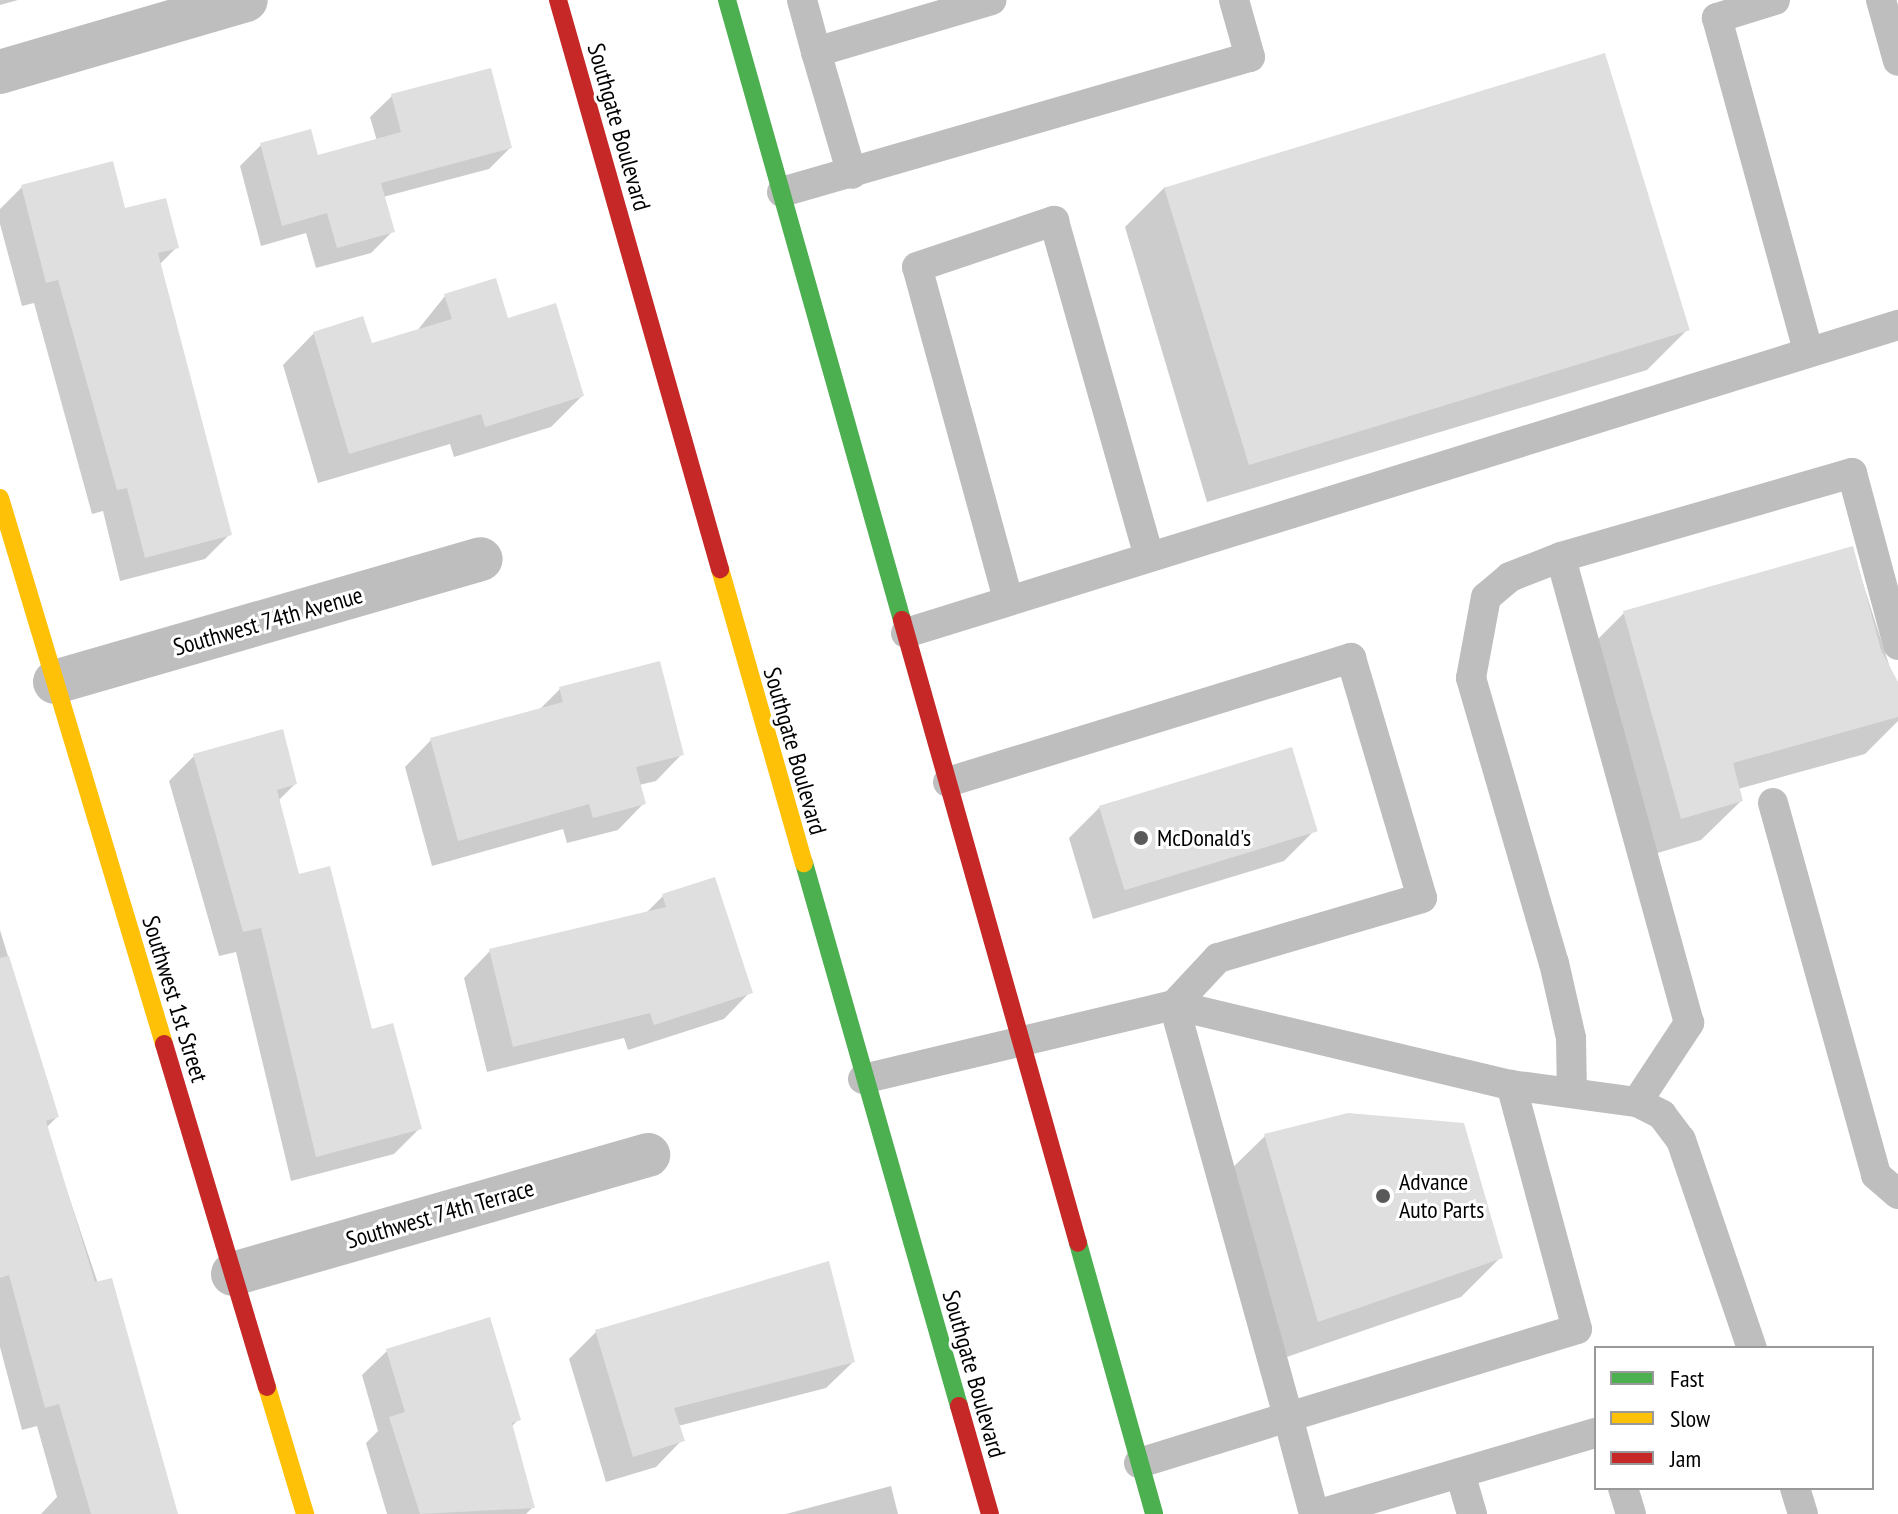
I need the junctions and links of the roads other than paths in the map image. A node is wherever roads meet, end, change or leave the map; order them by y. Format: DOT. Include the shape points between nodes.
graph roads {
  1 [pos="246,0"];
  2 [pos="558,0"];
  3 [pos="727,0"];
  4 [pos="802,0"];
  5 [pos="991,0"];
  6 [pos="1234,0"];
  7 [pos="1775,0"];
  8 [pos="1881,0"];
  9 [pos="816,52"];
  10 [pos="1898,61"];
  11 [pos="0,72"];
  12 [pos="852,174"];
  13 [pos="782,192"];
  14 [pos="1898,325"];
  15 [pos="1808,351"];
  16 [pos="0,498"];
  17 [pos="1149,557"];
  18 [pos="1561,557"];
  19 [pos="481,559"];
  20 [pos="1008,599"];
  21 [pos="906,633"];
  22 [pos="1898,645"];
  23 [pos="55,682"];
  24 [pos="948,782"];
  25 [pos="1773,803"];
  26 [pos="1174,1005"];
  27 [pos="1018,1040"];
  28 [pos="863,1079"];
  29 [pos="1511,1085"];
  30 [pos="1572,1093"];
  31 [pos="1637,1102"];
  32 [pos="648,1155"];
  33 [pos="1898,1194"];
  34 [pos="233,1274"];
  35 [pos="1751,1346"];
  36 [pos="1288,1417"];
  37 [pos="1594,1434"];
  38 [pos="1139,1463"];
  39 [pos="1460,1473"];
  40 [pos="1624,1490"];
  41 [pos="1796,1490"];
  42 [pos="305,1514"];
  43 [pos="990,1514"];
  44 [pos="1154,1514"];
  45 [pos="1314,1514"];
  46 [pos="1320,1514"];
  47 [pos="1472,1514"];
  48 [pos="1631,1514"];
  49 [pos="1803,1514"];
  1 -- 11 [label="street"];
  2 -- 28 [label="main road, Southgate Boulevard"];
  3 -- 13 [label="main road"];
  4 -- 9 [label="lane"];
  5 -- 9 [label="lane"];
  6 -- 12 [label="lane" via="1250,57"];
  7 -- 15 [label="lane" via="1717,18"];
  8 -- 10 [label="lane"];
  9 -- 12 [label="lane"];
  12 -- 13 [label="lane"];
  13 -- 21 [label="main road"];
  14 -- 15 [label="lane"];
  15 -- 17 [label="lane"];
  16 -- 23 [label="main road, Southwest 1st Street"];
  17 -- 20 [label="lane"];
  17 -- 20 [label="lane" via="1054,221 917,267"];
  18 -- 22 [label="lane" via="1852,473"];
  18 -- 30 [label="lane" via="1510,577 1486,597 1471,678 1554,963 1571,1038"];
  18 -- 31 [label="lane" via="1689,1023"];
  19 -- 23 [label="street, Southwest 74th Avenue"];
  20 -- 21 [label="lane"];
  21 -- 24 [label="main road"];
  23 -- 34 [label="main road, Southwest 1st Street"];
  24 -- 26 [label="lane" via="1351,658 1422,898 1218,958"];
  24 -- 27 [label="main road"];
  25 -- 33 [label="lane" via="1876,1175"];
  26 -- 27 [label="lane"];
  26 -- 29 [label="lane"];
  26 -- 36 [label="lane"];
  27 -- 28 [label="lane"];
  27 -- 38 [label="main road"];
  28 -- 43 [label="main road, Southgate Boulevard"];
  29 -- 30 [label="lane"];
  29 -- 36 [label="lane" via="1577,1329"];
  30 -- 31 [label="lane"];
  31 -- 35 [label="lane" via="1662,1115 1681,1140"];
  32 -- 34 [label="street, Southwest 74th Terrace"];
  34 -- 42 [label="main road, Southwest 1st Street"];
  36 -- 38 [label="lane"];
  36 -- 45 [label="lane"];
  37 -- 39 [label="lane"];
  38 -- 44 [label="main road"];
  39 -- 46 [label="lane"];
  39 -- 47 [label="lane"];
  40 -- 48 [label="lane"];
  41 -- 49 [label="lane"];
}
